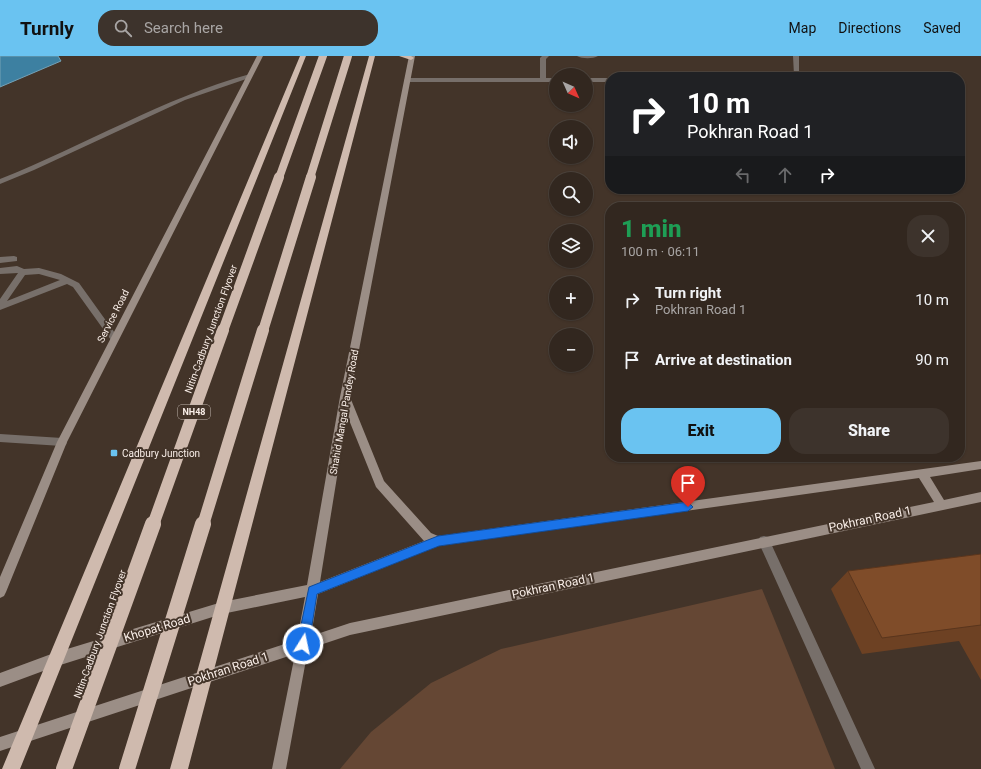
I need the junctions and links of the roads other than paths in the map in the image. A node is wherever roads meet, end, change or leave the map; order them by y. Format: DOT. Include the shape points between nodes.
graph roads {
  1 [pos="260,56"];
  2 [pos="303,56"];
  3 [pos="324,56"];
  4 [pos="348,56"];
  5 [pos="372,56"];
  6 [pos="402,56"];
  7 [pos="546,56"];
  8 [pos="580,56"];
  9 [pos="595,56"];
  10 [pos="796,56"];
  11 [pos="412,57"];
  12 [pos="797,72"];
  13 [pos="250,76"];
  14 [pos="407,80"];
  15 [pos="543,80"];
  16 [pos="549,80"];
  17 [pos="593,80"];
  18 [pos="605,80"];
  19 [pos="0,182"];
  20 [pos="14,259"];
  21 [pos="0,260"];
  22 [pos="0,271"];
  23 [pos="23,272"];
  24 [pos="66,281"];
  25 [pos="0,306"];
  26 [pos="114,338"];
  27 [pos="346,397"];
  28 [pos="0,438"];
  29 [pos="62,442"];
  30 [pos="981,465"];
  31 [pos="923,474"];
  32 [pos="981,497"];
  33 [pos="941,504"];
  34 [pos="438,541"];
  35 [pos="764,541"];
  36 [pos="312,590"];
  37 [pos="0,592"];
  38 [pos="222,608"];
  39 [pos="303,644"];
  40 [pos="54,660"];
  41 [pos="204,677"];
  42 [pos="0,680"];
  43 [pos="25,736"];
  44 [pos="0,744"];
  45 [pos="11,769"];
  46 [pos="64,769"];
  47 [pos="127,769"];
  48 [pos="179,769"];
  49 [pos="279,769"];
  50 [pos="868,769"];
  1 -- 13 [label="street, Service Road"];
  2 -- 40 [label="highway"];
  3 -- 46 [label="highway, Nitin-Cadbury Junction Flyover / NH48, bridge"];
  4 -- 47 [label="highway, bridge"];
  5 -- 38 [label="highway"];
  6 -- 11 [label="highway"];
  7 -- 15 [label="street" via="543,58"];
  8 -- 9 [label="street"];
  10 -- 12 [label="street"];
  11 -- 14 [label="street, Shahid Mangal Pandey Road"];
  13 -- 19 [label="street" via="183,99"];
  13 -- 26 [label="street, Service Road"];
  14 -- 15 [label="street"];
  14 -- 27 [label="street, Shahid Mangal Pandey Road"];
  15 -- 16 [label="street"];
  17 -- 18 [label="street"];
  20 -- 21 [label="street"];
  22 -- 23 [label="street" via="17,269"];
  23 -- 24 [label="street" via="39,271"];
  23 -- 25 [label="street"];
  24 -- 25 [label="street"];
  24 -- 26 [label="street" via="76,286"];
  26 -- 29 [label="street, Service Road"];
  27 -- 34 [label="street" via="380,484 427,537"];
  27 -- 36 [label="street, Shahid Mangal Pandey Road"];
  28 -- 29 [label="street"];
  29 -- 37 [label="street, Service Road"];
  30 -- 31 [label="street"];
  31 -- 33 [label="street"];
  31 -- 34 [label="street"];
  32 -- 33 [label="street, Pokhran Road 1"];
  33 -- 35 [label="street, Pokhran Road 1"];
  34 -- 36 [label="street"];
  35 -- 39 [label="street, Pokhran Road 1" via="350,628"];
  35 -- 50 [label="street"];
  36 -- 38 [label="street"];
  36 -- 39 [label="street, Shahid Mangal Pandey Road"];
  38 -- 40 [label="street, Khopat Road"];
  38 -- 41 [label="highway"];
  39 -- 41 [label="street, Pokhran Road 1"];
  39 -- 49 [label="street, Shahid Mangal Pandey Road"];
  40 -- 42 [label="street, Khopat Road"];
  40 -- 43 [label="highway"];
  41 -- 43 [label="street, Pokhran Road 1"];
  41 -- 48 [label="highway"];
  43 -- 44 [label="street"];
  43 -- 45 [label="highway"];
}
